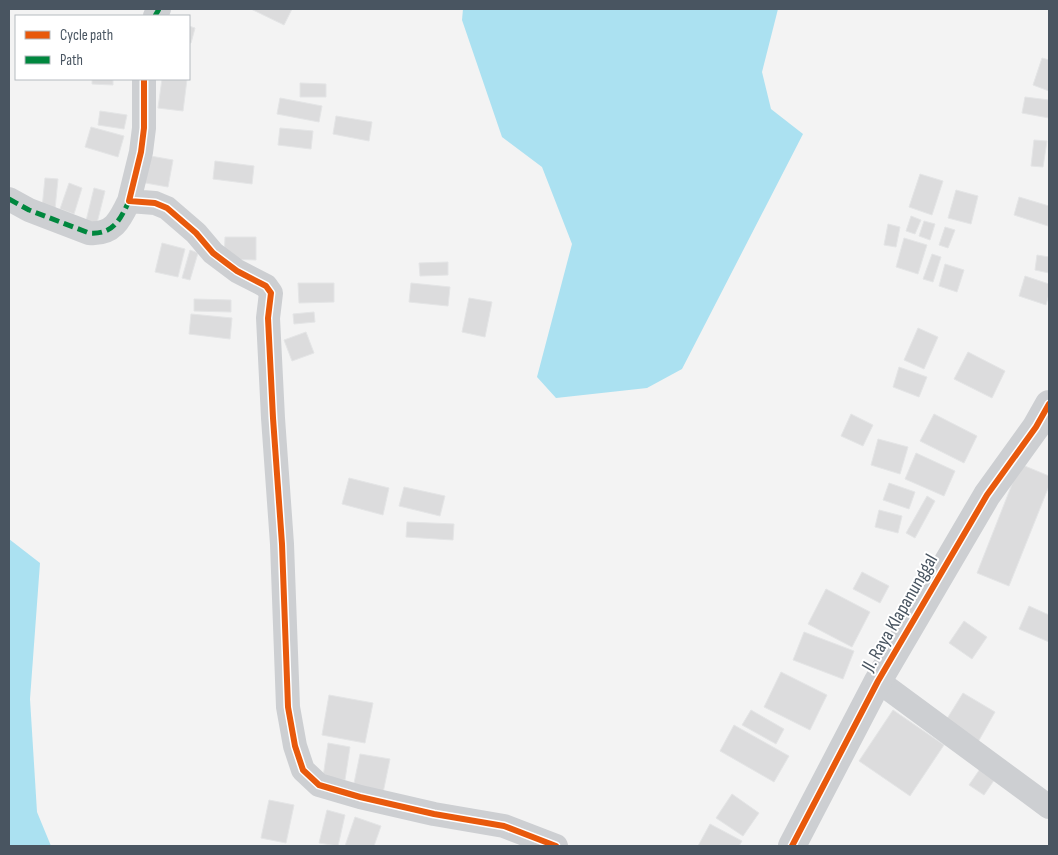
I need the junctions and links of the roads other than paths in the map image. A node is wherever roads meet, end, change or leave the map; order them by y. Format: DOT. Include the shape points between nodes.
graph roads {
  1 [pos="144,80"];
  2 [pos="9,199"];
  3 [pos="129,201"];
  4 [pos="1049,404"];
  5 [pos="878,681"];
  6 [pos="1049,807"];
  7 [pos="556,846"];
  8 [pos="792,846"];
  1 -- 3 [label="street" via="144,128"];
  2 -- 3 [label="street" via="89,233 108,231"];
  3 -- 7 [label="street" via="155,203 166,208 196,233 213,253 237,271 266,286 271,293 268,318 288,707 303,770 319,785 434,814 504,826"];
  4 -- 5 [label="street, Jl. Raya Klapanunggal" via="987,495"];
  5 -- 6 [label="street"];
  5 -- 8 [label="street, Jl. Raya Klapanunggal"];
}
